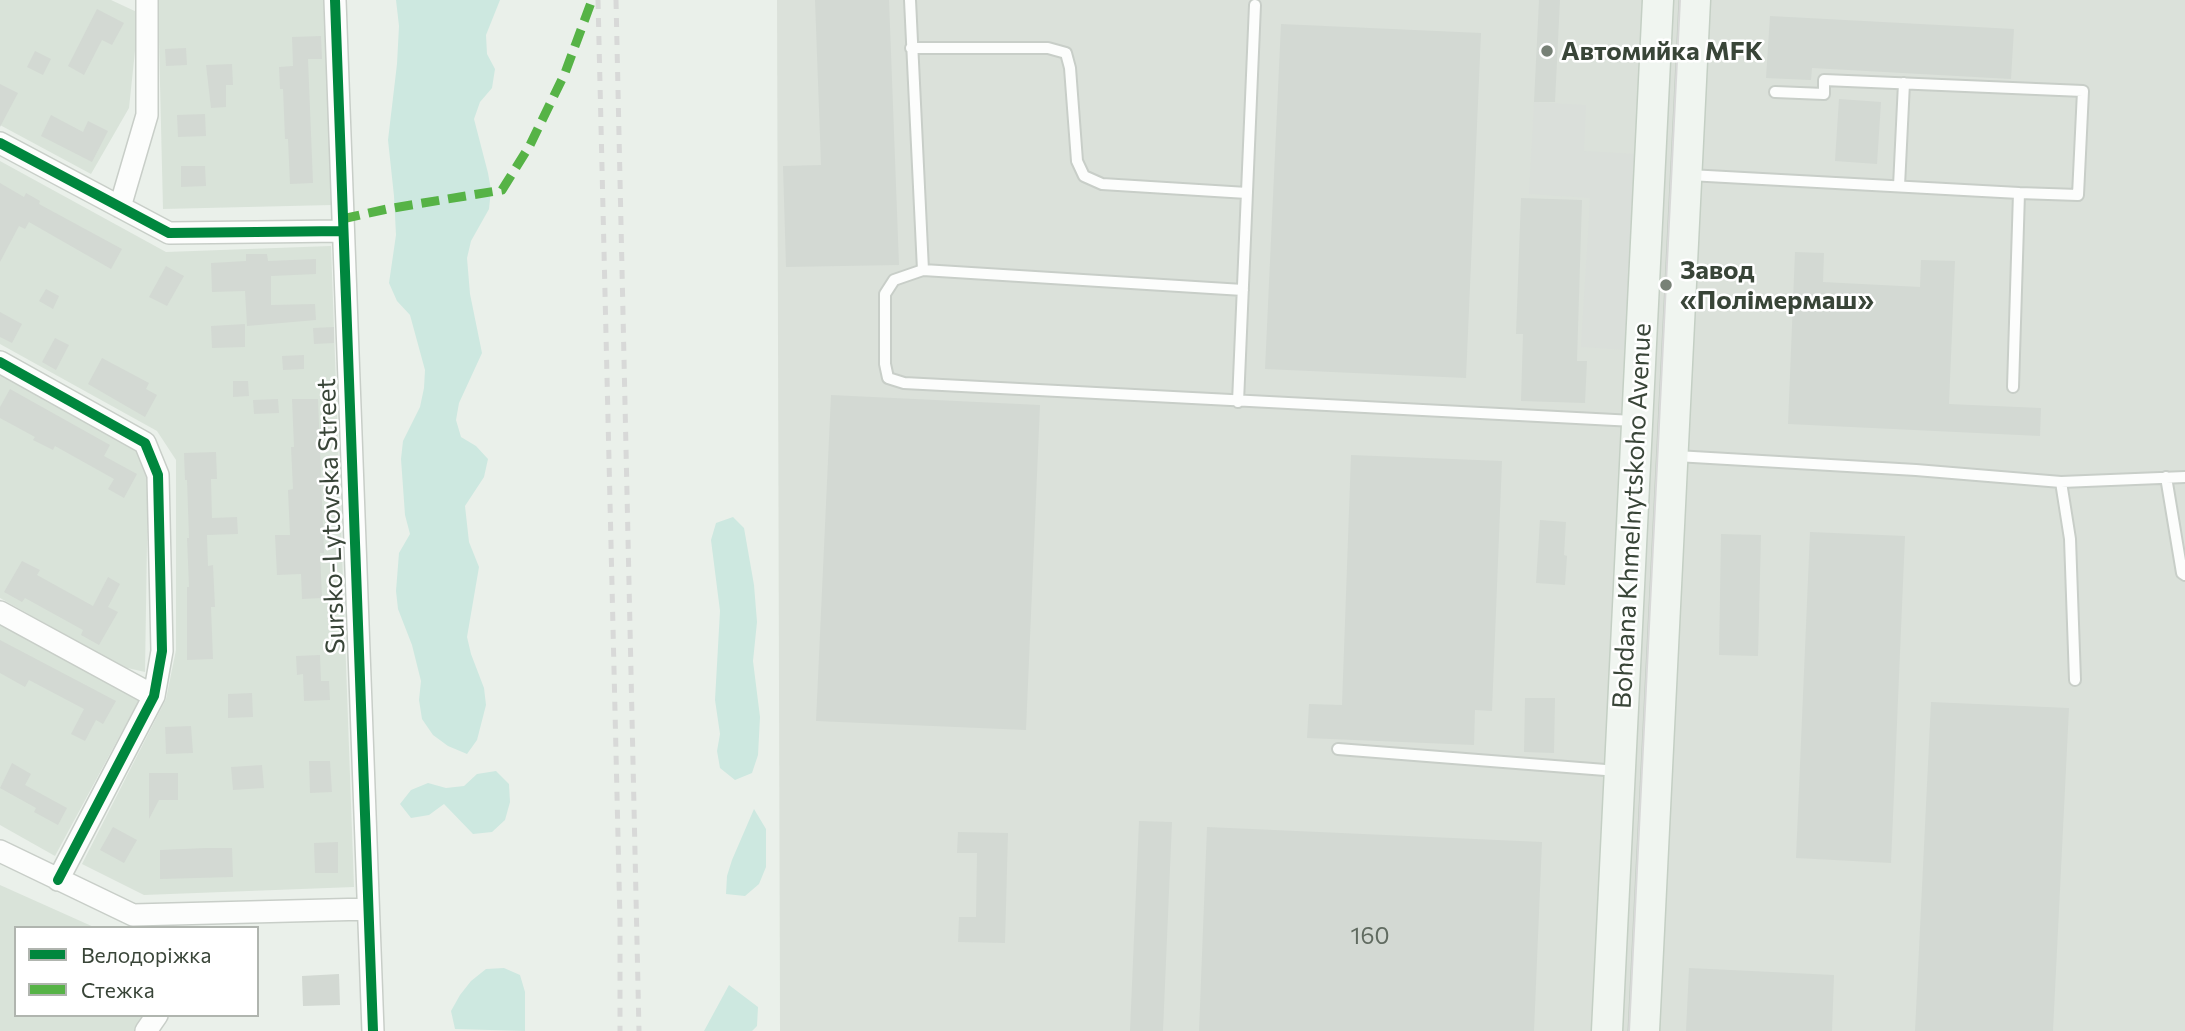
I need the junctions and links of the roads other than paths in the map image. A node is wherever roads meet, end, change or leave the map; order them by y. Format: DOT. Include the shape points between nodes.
graph roads {
  1 [pos="335,0"];
  2 [pos="910,0"];
  3 [pos="1658,0"];
  4 [pos="1695,0"];
  5 [pos="145,1"];
  6 [pos="1255,5"];
  7 [pos="911,48"];
  8 [pos="1904,83"];
  9 [pos="1775,92"];
  10 [pos="0,143"];
  11 [pos="1686,175"];
  12 [pos="1899,186"];
  13 [pos="1247,193"];
  14 [pos="2019,193"];
  15 [pos="120,207"];
  16 [pos="343,231"];
  17 [pos="923,270"];
  18 [pos="1243,290"];
  19 [pos="0,362"];
  20 [pos="2013,387"];
  21 [pos="1238,402"];
  22 [pos="1637,421"];
  23 [pos="1673,456"];
  24 [pos="2166,477"];
  25 [pos="2185,477"];
  26 [pos="2062,482"];
  27 [pos="2185,575"];
  28 [pos="0,612"];
  29 [pos="2075,680"];
  30 [pos="153,695"];
  31 [pos="1338,749"];
  32 [pos="1620,771"];
  33 [pos="0,851"];
  34 [pos="58,880"];
  35 [pos="368,909"];
  36 [pos="227,921"];
  37 [pos="373,1031"];
  38 [pos="1607,1031"];
  39 [pos="1644,1031"];
  1 -- 16 [label="street, Sursko-Lytovska Street"];
  2 -- 7 [label="lane"];
  3 -- 22 [label="main road, Bohdana Khmelnytskoho Avenue"];
  4 -- 11 [label="main road, Bohdana Khmelnytskoho Avenue"];
  5 -- 15 [label="street" via="147,116"];
  6 -- 13 [label="lane"];
  7 -- 13 [label="lane" via="1048,48 1066,53 1077,161 1084,176 1102,184"];
  7 -- 17 [label="lane"];
  8 -- 9 [label="lane" via="1824,80 1824,94"];
  8 -- 12 [label="lane"];
  8 -- 14 [label="lane" via="2083,91 2078,195"];
  10 -- 15 [label="street"];
  11 -- 12 [label="lane"];
  11 -- 23 [label="main road, Bohdana Khmelnytskoho Avenue"];
  12 -- 14 [label="lane"];
  13 -- 18 [label="lane"];
  14 -- 20 [label="lane"];
  15 -- 16 [label="street" via="169,233"];
  16 -- 35 [label="street, Sursko-Lytovska Street"];
  17 -- 18 [label="lane"];
  17 -- 21 [label="lane" via="894,280 885,294 888,377 904,383"];
  18 -- 21 [label="lane"];
  19 -- 30 [label="street" via="145,443 158,475 162,651"];
  21 -- 22 [label="lane"];
  22 -- 32 [label="main road, Bohdana Khmelnytskoho Avenue"];
  23 -- 26 [label="lane"];
  23 -- 39 [label="main road, Bohdana Khmelnytskoho Avenue"];
  24 -- 25 [label="lane"];
  24 -- 26 [label="lane"];
  24 -- 27 [label="lane"];
  26 -- 29 [label="lane" via="2070,539"];
  28 -- 30 [label="street"];
  30 -- 34 [label="street"];
  31 -- 32 [label="lane"];
  32 -- 38 [label="main road, Bohdana Khmelnytskoho Avenue"];
  33 -- 34 [label="street"];
  34 -- 36 [label="street" via="133,915"];
  35 -- 36 [label="street"];
  35 -- 37 [label="street, Sursko-Lytovska Street"];
}
